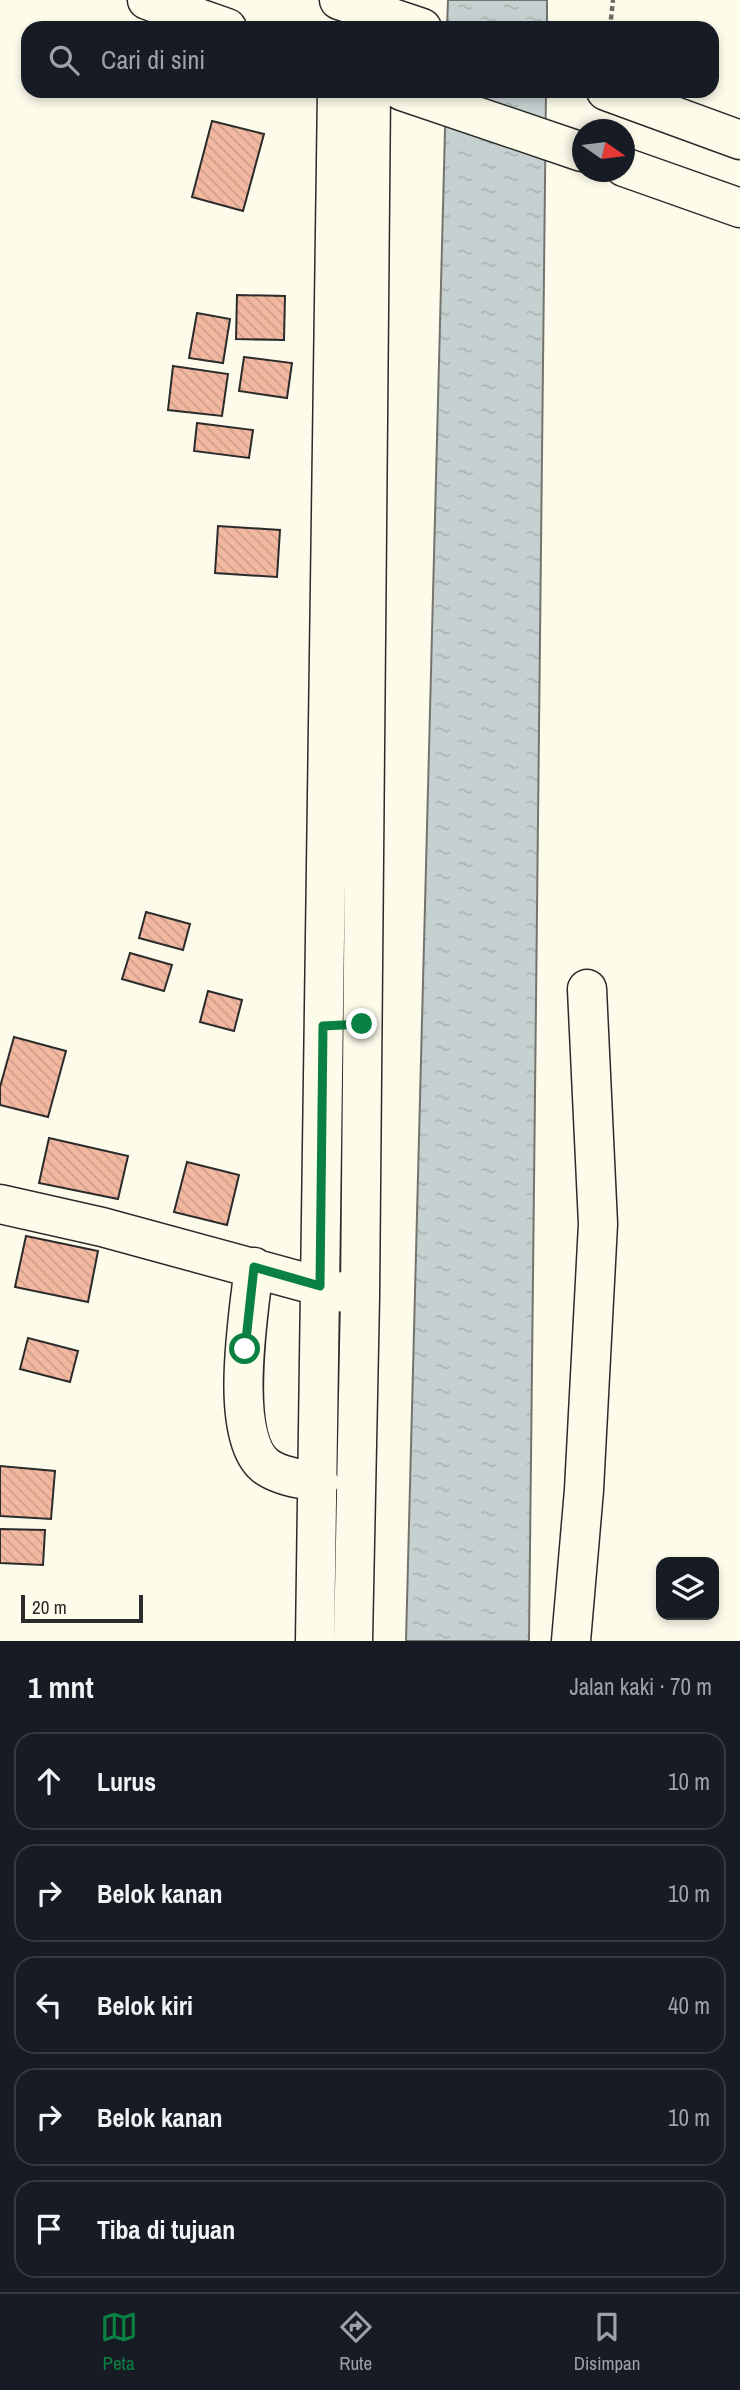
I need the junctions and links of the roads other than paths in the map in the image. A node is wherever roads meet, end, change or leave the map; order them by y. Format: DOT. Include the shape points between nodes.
graph roads {
  1 [pos="147,0"];
  2 [pos="350,2"];
  3 [pos="207,21"];
  4 [pos="402,21"];
  5 [pos="337,98"];
  6 [pos="371,98"];
  7 [pos="423,98"];
  8 [pos="625,98"];
  9 [pos="740,141"];
  10 [pos="572,148"];
  11 [pos="635,171"];
  12 [pos="740,208"];
  13 [pos="587,989"];
  14 [pos="362,1024"];
  15 [pos="323,1026"];
  16 [pos="0,1204"];
  17 [pos="254,1267"];
  18 [pos="320,1286"];
  19 [pos="360,1297"];
  20 [pos="319,1482"];
  21 [pos="315,1641"];
  22 [pos="354,1641"];
  23 [pos="571,1641"];
  1 -- 3 [label="street"];
  2 -- 4 [label="street"];
  5 -- 15 [label="street"];
  6 -- 14 [label="street"];
  7 -- 10 [label="street"];
  8 -- 9 [label="street"];
  11 -- 12 [label="street"];
  13 -- 23 [label="street" via="598,1224"];
  14 -- 15 [label="street"];
  14 -- 19 [label="street"];
  15 -- 18 [label="street"];
  16 -- 17 [label="street"];
  17 -- 18 [label="street"];
  17 -- 20 [label="street" via="244,1362 249,1440 267,1466"];
  18 -- 19 [label="street"];
  18 -- 20 [label="street"];
  19 -- 22 [label="street"];
  20 -- 21 [label="street"];
}
